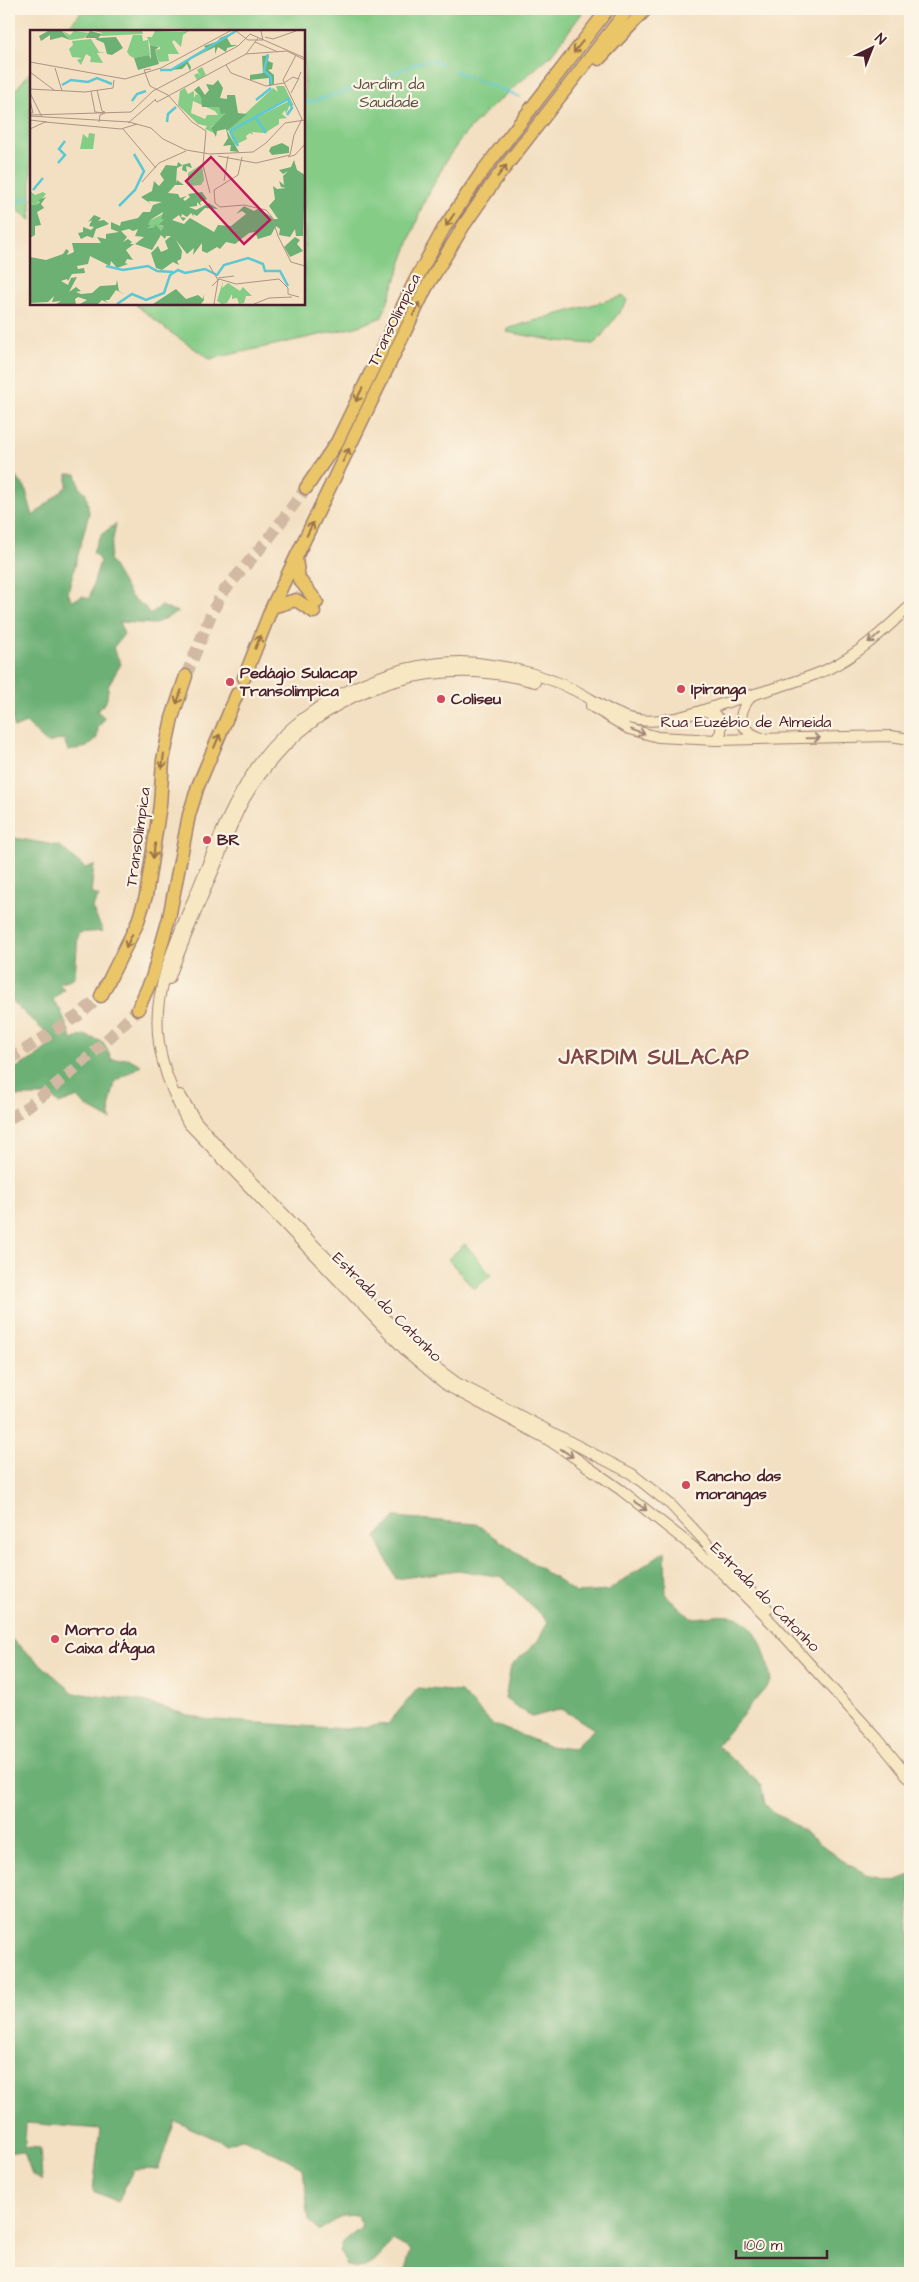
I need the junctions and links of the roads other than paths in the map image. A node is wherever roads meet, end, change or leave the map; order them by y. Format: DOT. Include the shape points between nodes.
graph roads {
  1 [pos="608,9"];
  2 [pos="628,9"];
  3 [pos="646,9"];
  4 [pos="529,136"];
  5 [pos="306,488"];
  6 [pos="296,558"];
  7 [pos="910,606"];
  8 [pos="272,607"];
  9 [pos="186,676"];
  10 [pos="244,678"];
  11 [pos="237,694"];
  12 [pos="752,695"];
  13 [pos="703,710"];
  14 [pos="764,739"];
  15 [pos="910,739"];
  16 [pos="716,740"];
  17 [pos="260,768"];
  18 [pos="101,996"];
  19 [pos="138,1009"];
  20 [pos="632,1474"];
  21 [pos="621,1490"];
  22 [pos="672,1505"];
  23 [pos="662,1522"];
  24 [pos="910,1768"];
  25 [pos="910,1779"];
  1 -- 5 [label="highway, TransOlímpica, one-way" via="482,172 444,228 337,442"];
  2 -- 4 [label="highway, TransOlímpica"];
  3 -- 4 [label="highway" via="601,56 538,132"];
  6 -- 4 [label="highway, TransOlímpica, one-way" via="426,288 484,195"];
  6 -- 8 [label="highway, TransOlímpica"];
  6 -- 8 [label="highway" via="299,579 315,607 296,600"];
  7 -- 12 [label="main road, one-way" via="854,654 828,669"];
  10 -- 8 [label="highway, TransOlímpica, one-way"];
  9 -- 18 [label="highway, TransOlímpica, one-way" via="163,760 158,822 146,896 137,924"];
  19 -- 11 [label="highway, one-way" via="152,978 169,918 188,815"];
  12 -- 13 [label="main road"];
  12 -- 14 [label="main road" via="743,707 742,725 753,735"];
  13 -- 16 [label="main road" via="721,721 721,732"];
  13 -- 17 [label="main road" via="663,720 636,720 548,679 511,668 459,662 383,675 344,692 293,727 274,745"];
  14 -- 15 [label="main road, Rua Euzébio de Almeida, one-way" via="891,736"];
  14 -- 16 [label="main road, Rua Euzébio de Almeida"];
  17 -- 16 [label="main road, Rua Euzébio de Almeida, one-way" via="320,716 361,693 407,677 464,670 546,685 643,734"];
  17 -- 20 [label="main road, Estrada do Catonho" via="169,979 162,1022 170,1071 180,1095 196,1121 219,1147 438,1369 458,1383"];
  17 -- 21 [label="main road, Estrada do Catonho, one-way" via="237,798 163,976 157,1030 164,1072 175,1098 188,1122 207,1144 429,1372 446,1385 547,1439"];
  20 -- 21 [label="main road" via="624,1472 618,1476 616,1484"];
  20 -- 22 [label="main road, Estrada do Catonho"];
  21 -- 23 [label="main road, Estrada do Catonho, one-way"];
  22 -- 23 [label="main road" via="676,1520"];
  22 -- 24 [label="main road, Estrada do Catonho" via="882,1733"];
  23 -- 25 [label="main road, Estrada do Catonho" via="708,1559 752,1602 877,1738"];
}
